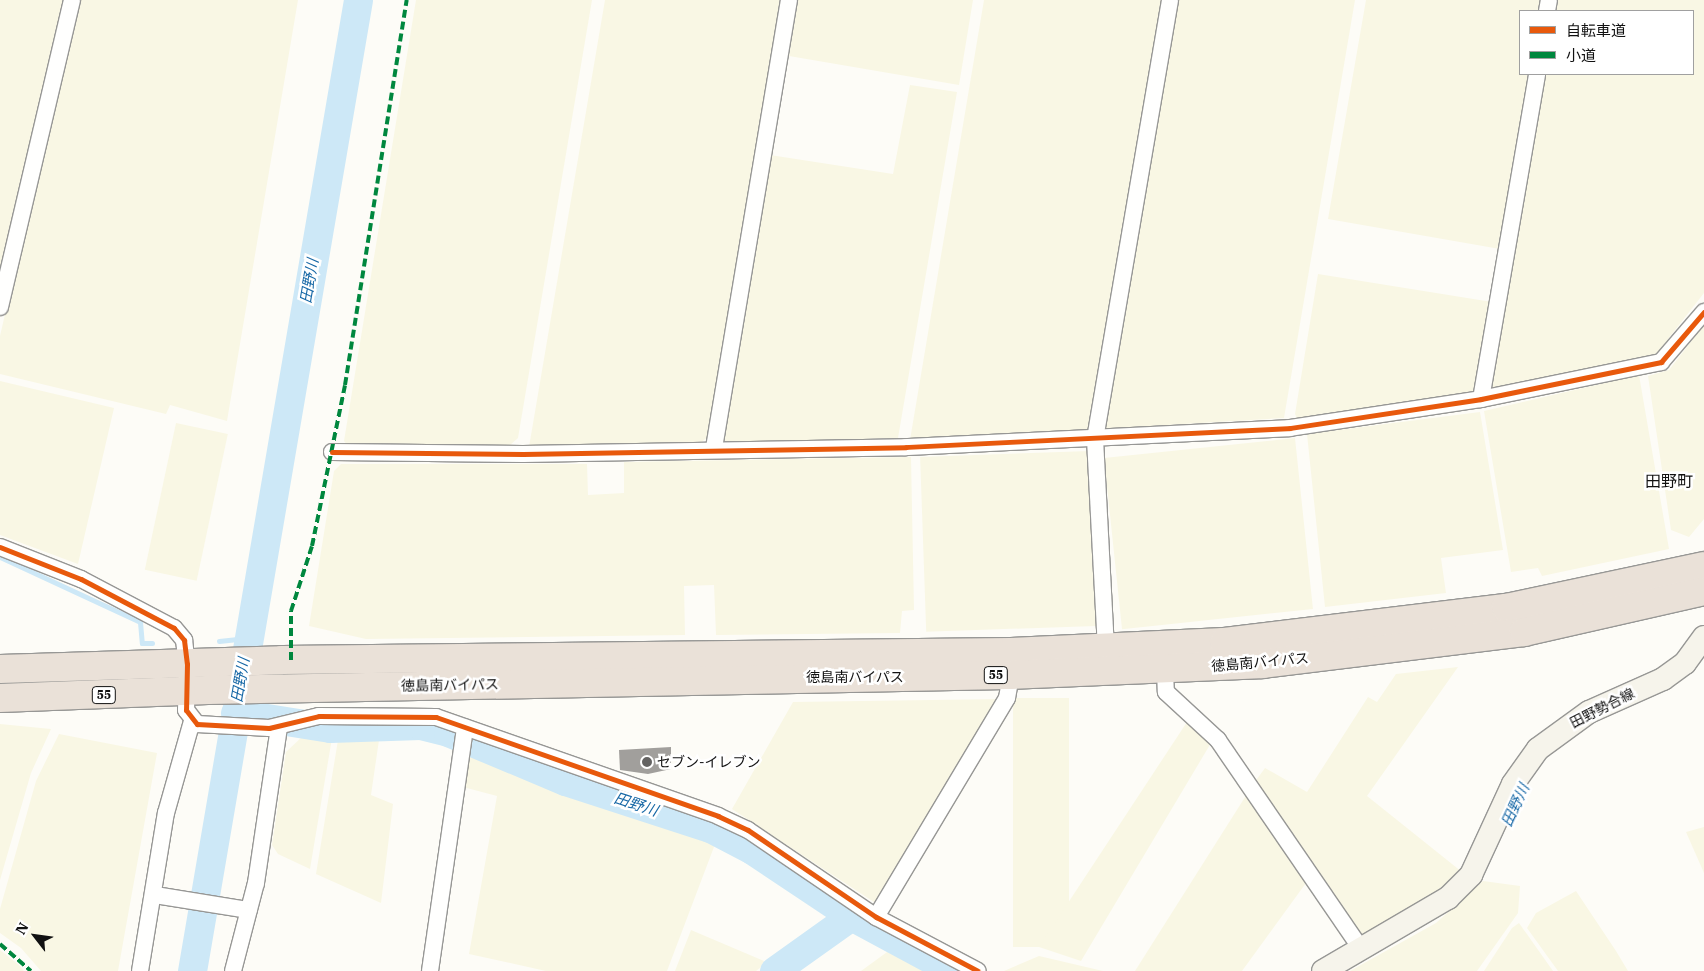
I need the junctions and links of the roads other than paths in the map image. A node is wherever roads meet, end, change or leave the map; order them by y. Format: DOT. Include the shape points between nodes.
graph roads {
  1 [pos="72,0"];
  2 [pos="789,0"];
  3 [pos="1170,0"];
  4 [pos="1536,75"];
  5 [pos="0,307"];
  6 [pos="1704,312"];
  7 [pos="1481,399"];
  8 [pos="1095,439"];
  9 [pos="714,448"];
  10 [pos="332,452"];
  11 [pos="0,547"];
  12 [pos="1704,566"];
  13 [pos="1704,591"];
  14 [pos="1704,637"];
  15 [pos="1106,649"];
  16 [pos="1164,668"];
  17 [pos="0,669"];
  18 [pos="1011,675"];
  19 [pos="197,677"];
  20 [pos="0,698"];
  21 [pos="199,724"];
  22 [pos="274,727"];
  23 [pos="462,734"];
  24 [pos="161,896"];
  25 [pos="242,909"];
  26 [pos="876,917"];
  27 [pos="1361,949"];
  28 [pos="1325,970"];
  29 [pos="140,971"];
  30 [pos="233,971"];
  31 [pos="430,971"];
  32 [pos="978,971"];
  1 -- 5 [label="street"];
  2 -- 9 [label="street"];
  3 -- 8 [label="street"];
  4 -- 7 [label="street"];
  6 -- 7 [label="street" via="1661,362"];
  7 -- 8 [label="street" via="1290,428"];
  8 -- 9 [label="street"];
  8 -- 15 [label="street"];
  9 -- 10 [label="street" via="523,454"];
  11 -- 19 [label="street" via="81,580 168,624 184,640"];
  12 -- 15 [label="highway, 徳島南バイパス / 55" via="1506,608 1224,642"];
  13 -- 16 [label="highway, 徳島南バイパス / 55" via="1524,632 1263,664"];
  14 -- 27 [label="main road, 田野勢合線" via="1685,663 1663,679 1589,712 1538,749 1513,784 1471,875 1448,898"];
  15 -- 19 [label="highway, 徳島南バイパス / 55" via="282,660"];
  16 -- 18 [label="highway, 徳島南バイパス / 55"];
  16 -- 27 [label="street" via="1166,692 1218,740"];
  17 -- 19 [label="highway, 徳島南バイパス / 55"];
  18 -- 19 [label="highway, 徳島南バイパス / 55" via="282,689"];
  18 -- 26 [label="street" via="1007,698"];
  19 -- 20 [label="highway, 徳島南バイパス / 55"];
  19 -- 21 [label="street" via="186,710"];
  21 -- 22 [label="street"];
  21 -- 24 [label="street" via="166,813"];
  22 -- 23 [label="street" via="319,716 422,714"];
  22 -- 25 [label="street"];
  23 -- 26 [label="street" via="533,754 718,816 748,830"];
  23 -- 31 [label="street"];
  24 -- 25 [label="street"];
  24 -- 29 [label="street"];
  25 -- 30 [label="street"];
  26 -- 32 [label="street"];
  27 -- 28 [label="main road, 田野勢合線"];
}
